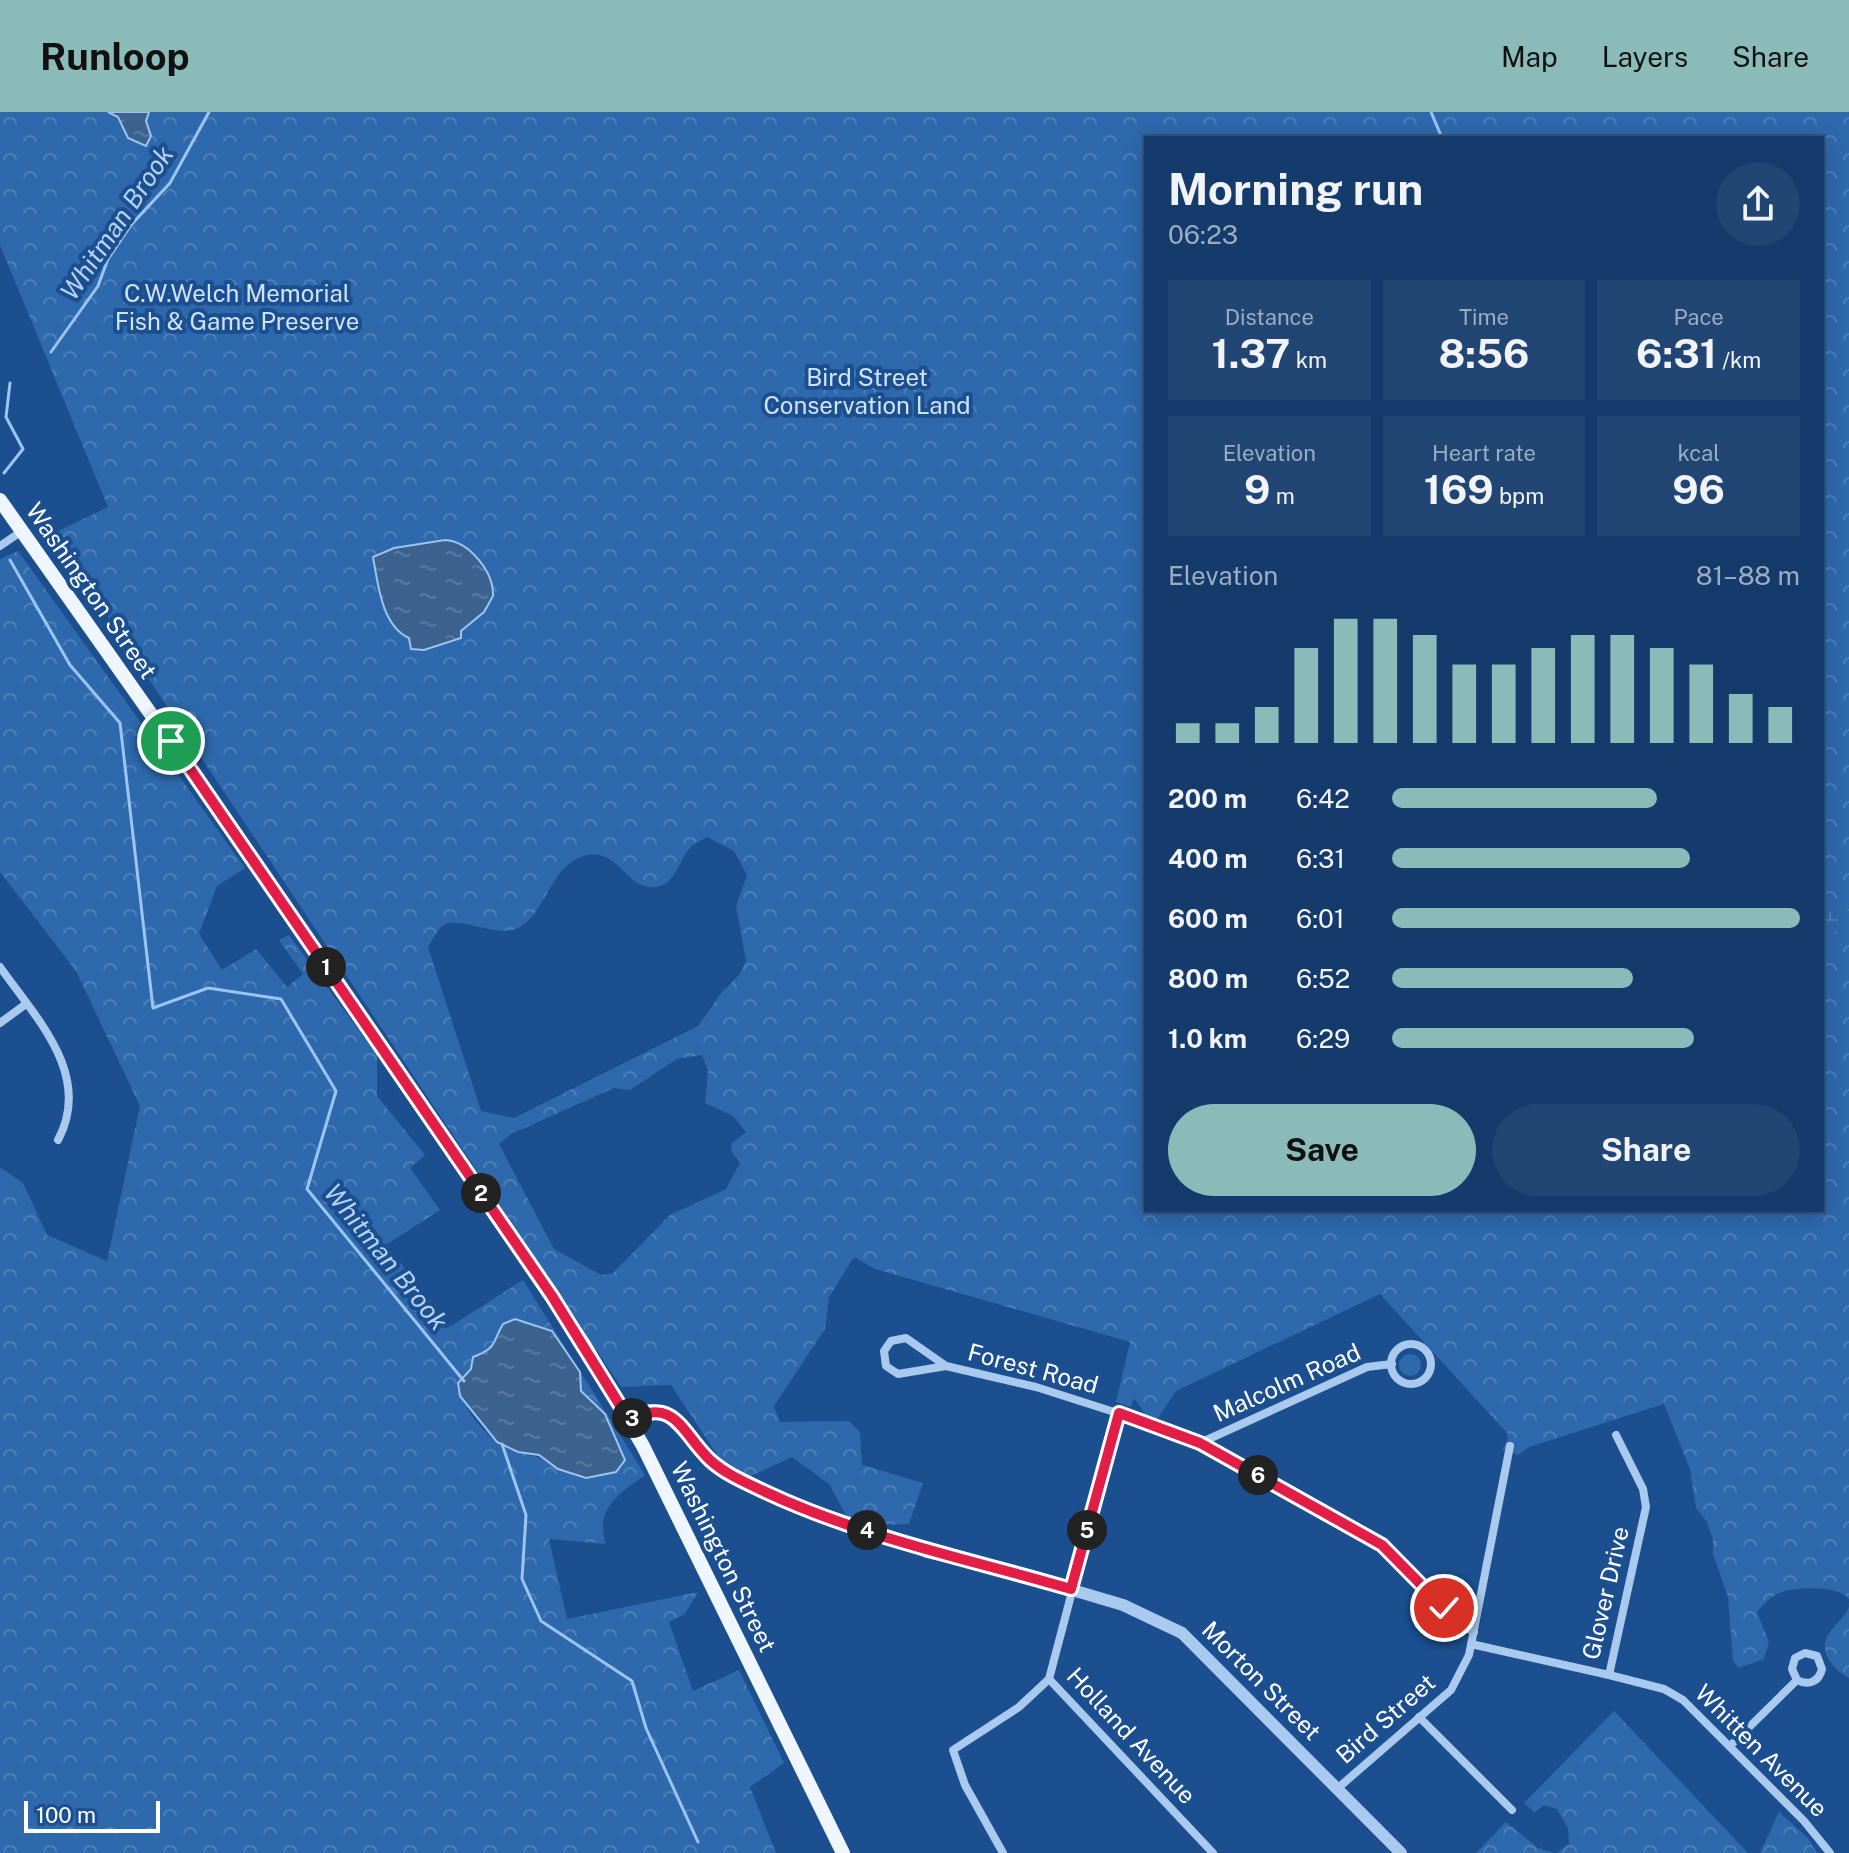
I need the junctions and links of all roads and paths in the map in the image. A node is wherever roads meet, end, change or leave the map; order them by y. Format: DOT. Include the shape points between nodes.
graph roads {
  1 [pos="0,500"];
  2 [pos="22,531"];
  3 [pos="0,546"];
  4 [pos="0,967"];
  5 [pos="26,1004"];
  6 [pos="0,1023"];
  7 [pos="58,1140"];
  8 [pos="1392,1364"];
  9 [pos="946,1366"];
  10 [pos="1119,1413"];
  11 [pos="629,1420"];
  12 [pos="1616,1435"];
  13 [pos="1200,1443"];
  14 [pos="1510,1446"];
  15 [pos="1071,1589"];
  16 [pos="1474,1632"];
  17 [pos="1471,1644"];
  18 [pos="1609,1675"];
  19 [pos="1049,1679"];
  20 [pos="1797,1680"];
  21 [pos="1419,1717"];
  22 [pos="1730,1746"];
  23 [pos="1338,1788"];
  24 [pos="1512,1810"];
  25 [pos="1208,1851"];
  26 [pos="843,1853"];
  27 [pos="1003,1853"];
  28 [pos="1401,1853"];
  29 [pos="1830,1853"];
  1 -- 2 [label="main road, Washington Street"];
  2 -- 3 [label="street"];
  2 -- 11 [label="main road, Washington Street" via="552,1296"];
  4 -- 5 [label="street"];
  5 -- 6 [label="street"];
  5 -- 7 [label="street" via="67,1071 70,1112"];
  8 -- 8 [label="street, Malcolm Road" via="1396,1376 1412,1383 1427,1375 1431,1363 1426,1350 1414,1344 1396,1352"];
  8 -- 13 [label="street, Malcolm Road" via="1367,1367"];
  9 -- 9 [label="street, Forest Road" via="898,1374 886,1366 884,1351 891,1341 906,1338"];
  9 -- 10 [label="street, Forest Road"];
  10 -- 13 [label="street"];
  10 -- 15 [label="street, Forest Road"];
  11 -- 15 [label="street, Morton Street" via="650,1410 664,1412 725,1471 795,1505 927,1552"];
  11 -- 26 [label="main road, Washington Street"];
  12 -- 18 [label="street, Glover Drive" via="1646,1507"];
  13 -- 16 [label="street" via="1382,1545 1459,1624"];
  14 -- 16 [label="street, Bird Street"];
  15 -- 19 [label="street, Holland Avenue"];
  15 -- 23 [label="street, Morton Street" via="1143,1612 1182,1633"];
  16 -- 17 [label="street, Bird Street"];
  17 -- 18 [label="street, Glover Drive"];
  17 -- 21 [label="street, Bird Street" via="1462,1675"];
  18 -- 22 [label="street, Whitten Avenue" via="1675,1694"];
  19 -- 25 [label="street, Holland Avenue"];
  19 -- 27 [label="street" via="1019,1707 953,1750 965,1785"];
  20 -- 22 [label="street"];
  21 -- 23 [label="street, Bird Street"];
  21 -- 24 [label="street"];
  22 -- 29 [label="street, Whitten Avenue"];
  23 -- 28 [label="street, Morton Street"];
}
